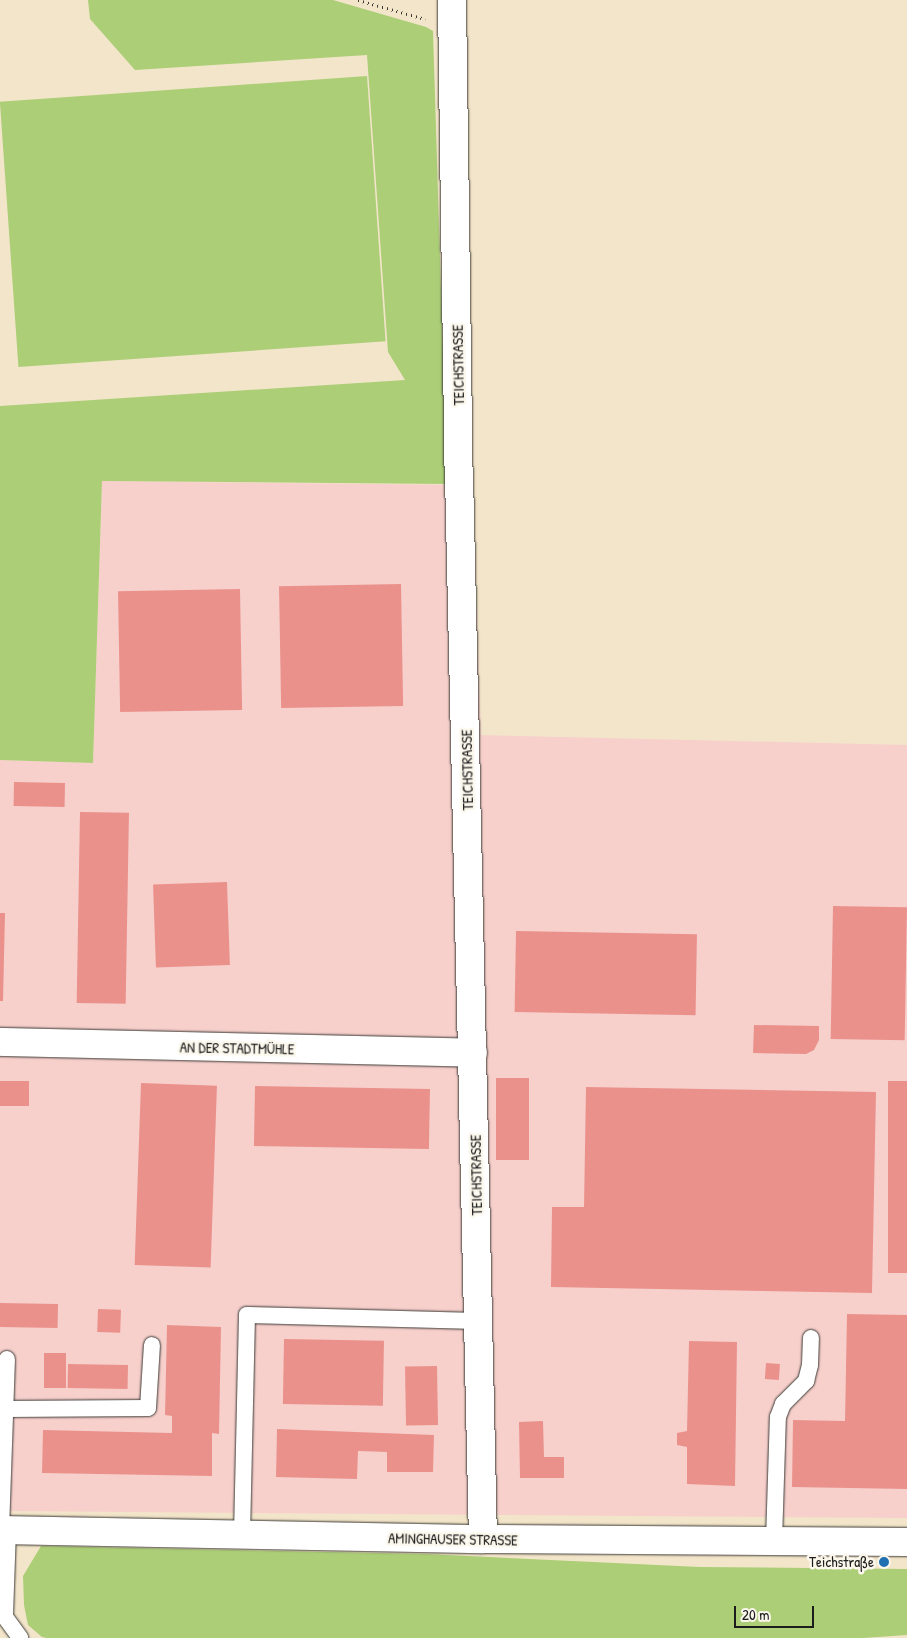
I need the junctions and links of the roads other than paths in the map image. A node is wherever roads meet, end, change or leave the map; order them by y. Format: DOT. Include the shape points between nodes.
graph roads {
  1 [pos="452,13"];
  2 [pos="0,1042"];
  3 [pos="473,1053"];
  4 [pos="479,1321"];
  5 [pos="811,1338"];
  6 [pos="152,1346"];
  7 [pos="7,1359"];
  8 [pos="5,1409"];
  9 [pos="3,1530"];
  10 [pos="242,1535"];
  11 [pos="483,1539"];
  12 [pos="774,1541"];
  13 [pos="907,1542"];
  14 [pos="20,1638"];
  1 -- 3 [label="street, TEICHSTRASSE"];
  2 -- 3 [label="street, AN DER STADTMÜHLE"];
  3 -- 4 [label="street, TEICHSTRASSE"];
  4 -- 10 [label="lane" via="247,1315"];
  4 -- 11 [label="street, TEICHSTRASSE"];
  5 -- 12 [label="lane" via="806,1381 783,1404 778,1417"];
  6 -- 8 [label="lane" via="148,1408"];
  7 -- 8 [label="lane"];
  8 -- 9 [label="lane"];
  9 -- 10 [label="street, AMINGHAUSER STRASSE"];
  9 -- 14 [label="lane" via="5,1617"];
  10 -- 11 [label="street, AMINGHAUSER STRASSE"];
  11 -- 12 [label="street, AMINGHAUSER STRASSE"];
  12 -- 13 [label="street, AMINGHAUSER STRASSE"];
}
